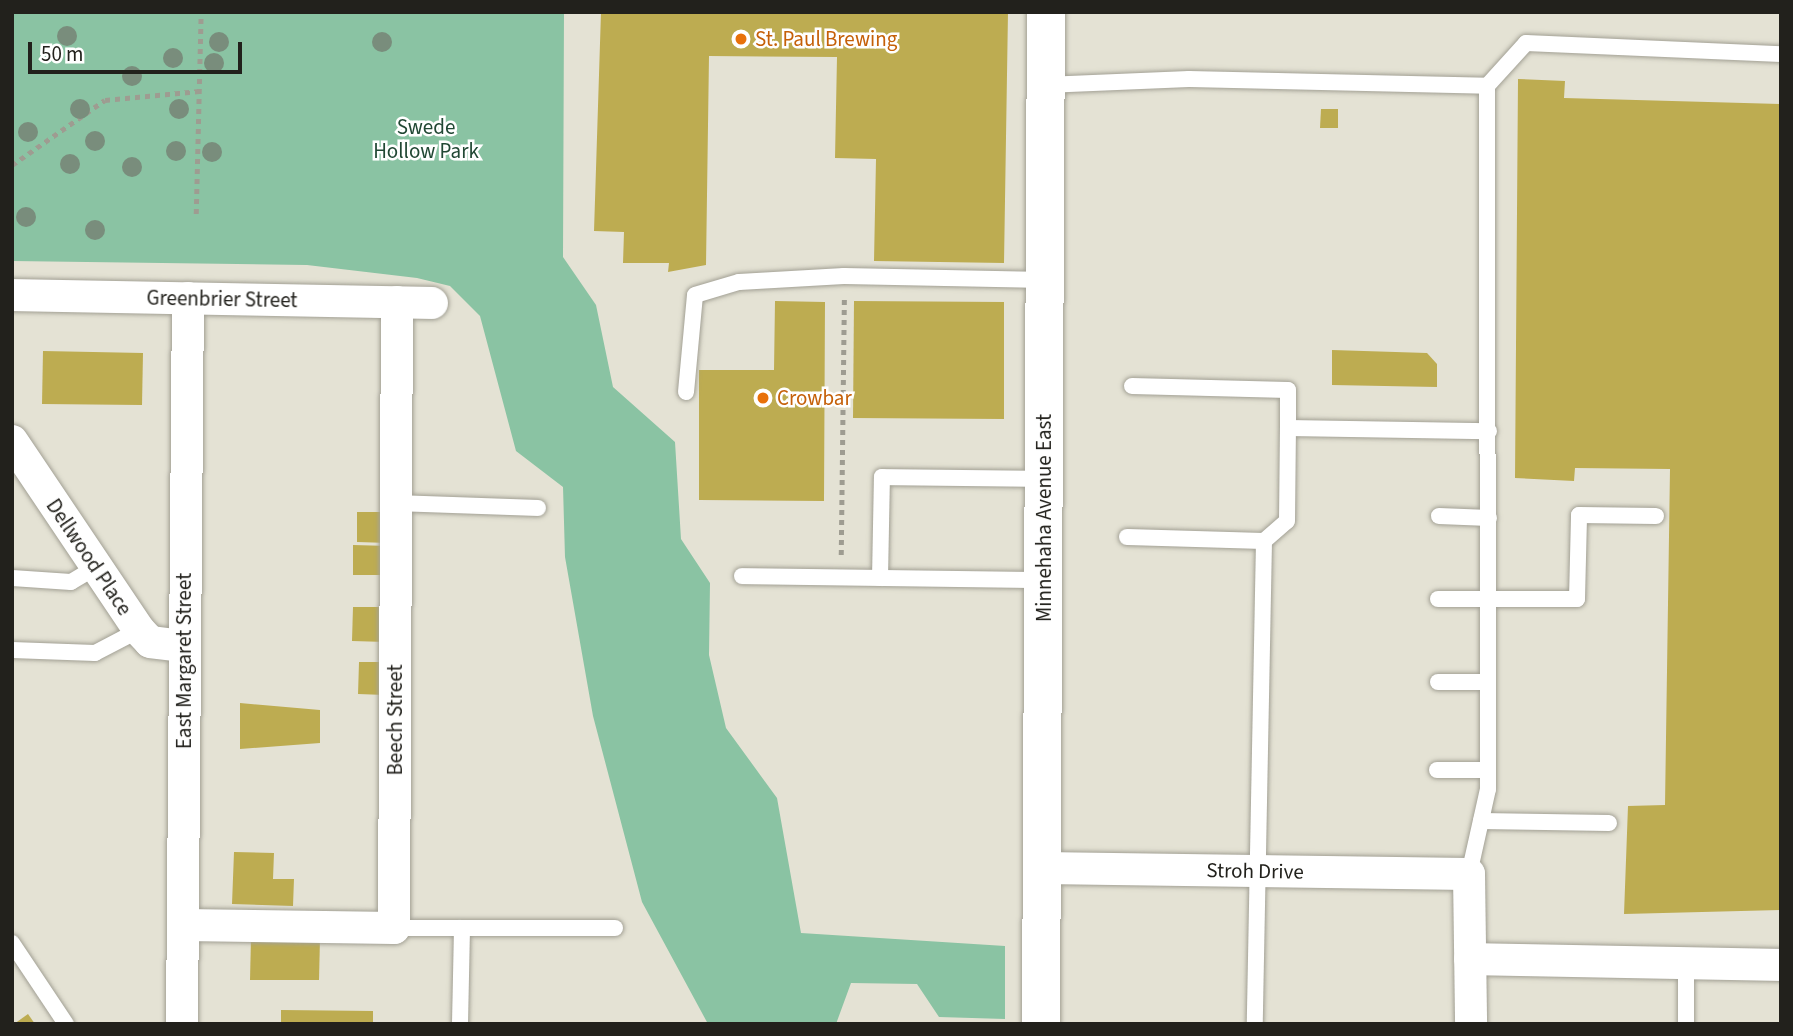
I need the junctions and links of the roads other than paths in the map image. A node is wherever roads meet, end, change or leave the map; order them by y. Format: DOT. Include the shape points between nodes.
graph roads {
  1 [pos="1046,12"];
  2 [pos="1781,54"];
  3 [pos="1045,85"];
  4 [pos="1487,86"];
  5 [pos="1046,280"];
  6 [pos="12,295"];
  7 [pos="188,298"];
  8 [pos="397,302"];
  9 [pos="432,303"];
  10 [pos="1132,386"];
  11 [pos="686,392"];
  12 [pos="1288,428"];
  13 [pos="1489,430"];
  14 [pos="12,441"];
  15 [pos="1044,479"];
  16 [pos="396,503"];
  17 [pos="538,508"];
  18 [pos="1439,516"];
  19 [pos="1656,516"];
  20 [pos="1489,518"];
  21 [pos="1127,537"];
  22 [pos="1264,541"];
  23 [pos="96,567"];
  24 [pos="743,576"];
  25 [pos="12,578"];
  26 [pos="880,578"];
  27 [pos="1043,580"];
  28 [pos="1438,599"];
  29 [pos="1489,600"];
  30 [pos="139,631"];
  31 [pos="184,646"];
  32 [pos="12,650"];
  33 [pos="1438,681"];
  34 [pos="1489,682"];
  35 [pos="1437,770"];
  36 [pos="1488,770"];
  37 [pos="1481,821"];
  38 [pos="1609,823"];
  39 [pos="1041,868"];
  40 [pos="1256,871"];
  41 [pos="1469,874"];
  42 [pos="184,925"];
  43 [pos="394,928"];
  44 [pos="461,928"];
  45 [pos="615,928"];
  46 [pos="12,943"];
  47 [pos="1470,959"];
  48 [pos="1686,963"];
  49 [pos="1781,965"];
  50 [pos="66,1024"];
  51 [pos="182,1024"];
  52 [pos="460,1024"];
  53 [pos="1041,1024"];
  54 [pos="1255,1024"];
  55 [pos="1471,1024"];
  56 [pos="1686,1024"];
  1 -- 3 [label="street, Minnehaha Avenue East"];
  2 -- 4 [label="lane" via="1526,43"];
  3 -- 4 [label="lane" via="1189,79"];
  3 -- 5 [label="street, Minnehaha Avenue East"];
  4 -- 13 [label="lane"];
  5 -- 11 [label="lane" via="844,275 740,282 695,295"];
  5 -- 15 [label="street, Minnehaha Avenue East"];
  6 -- 7 [label="street, Greenbrier Street"];
  7 -- 8 [label="street, Greenbrier Street"];
  7 -- 31 [label="street, East Margaret Street"];
  8 -- 9 [label="street, Greenbrier Street"];
  8 -- 16 [label="street, Beech Street"];
  10 -- 12 [label="lane" via="1288,390"];
  12 -- 13 [label="lane"];
  12 -- 22 [label="lane" via="1287,521"];
  13 -- 20 [label="lane"];
  14 -- 23 [label="street, Dellwood Place"];
  15 -- 26 [label="lane" via="882,477"];
  15 -- 27 [label="street, Minnehaha Avenue East"];
  16 -- 17 [label="lane"];
  16 -- 43 [label="street, Beech Street"];
  18 -- 20 [label="lane"];
  19 -- 29 [label="lane" via="1579,514 1577,599"];
  20 -- 29 [label="lane"];
  21 -- 22 [label="lane"];
  22 -- 40 [label="lane"];
  23 -- 25 [label="lane" via="71,582"];
  23 -- 30 [label="street, Dellwood Place"];
  24 -- 26 [label="lane"];
  26 -- 27 [label="lane"];
  27 -- 39 [label="street, Minnehaha Avenue East"];
  28 -- 29 [label="lane"];
  29 -- 34 [label="lane"];
  30 -- 31 [label="street, Dellwood Place" via="150,642"];
  30 -- 32 [label="lane" via="95,653"];
  31 -- 42 [label="street, East Margaret Street"];
  33 -- 34 [label="lane"];
  34 -- 36 [label="lane"];
  35 -- 36 [label="lane"];
  36 -- 37 [label="lane"];
  37 -- 38 [label="lane"];
  37 -- 41 [label="lane"];
  39 -- 40 [label="street, Stroh Drive"];
  39 -- 53 [label="street, Minnehaha Avenue East"];
  40 -- 41 [label="street, Stroh Drive"];
  40 -- 54 [label="lane"];
  41 -- 47 [label="street"];
  42 -- 43 [label="street"];
  42 -- 51 [label="street, East Margaret Street"];
  43 -- 44 [label="lane"];
  44 -- 45 [label="lane"];
  44 -- 52 [label="lane"];
  46 -- 50 [label="lane"];
  47 -- 48 [label="street"];
  47 -- 55 [label="street"];
  48 -- 49 [label="street"];
  48 -- 56 [label="lane"];
}
